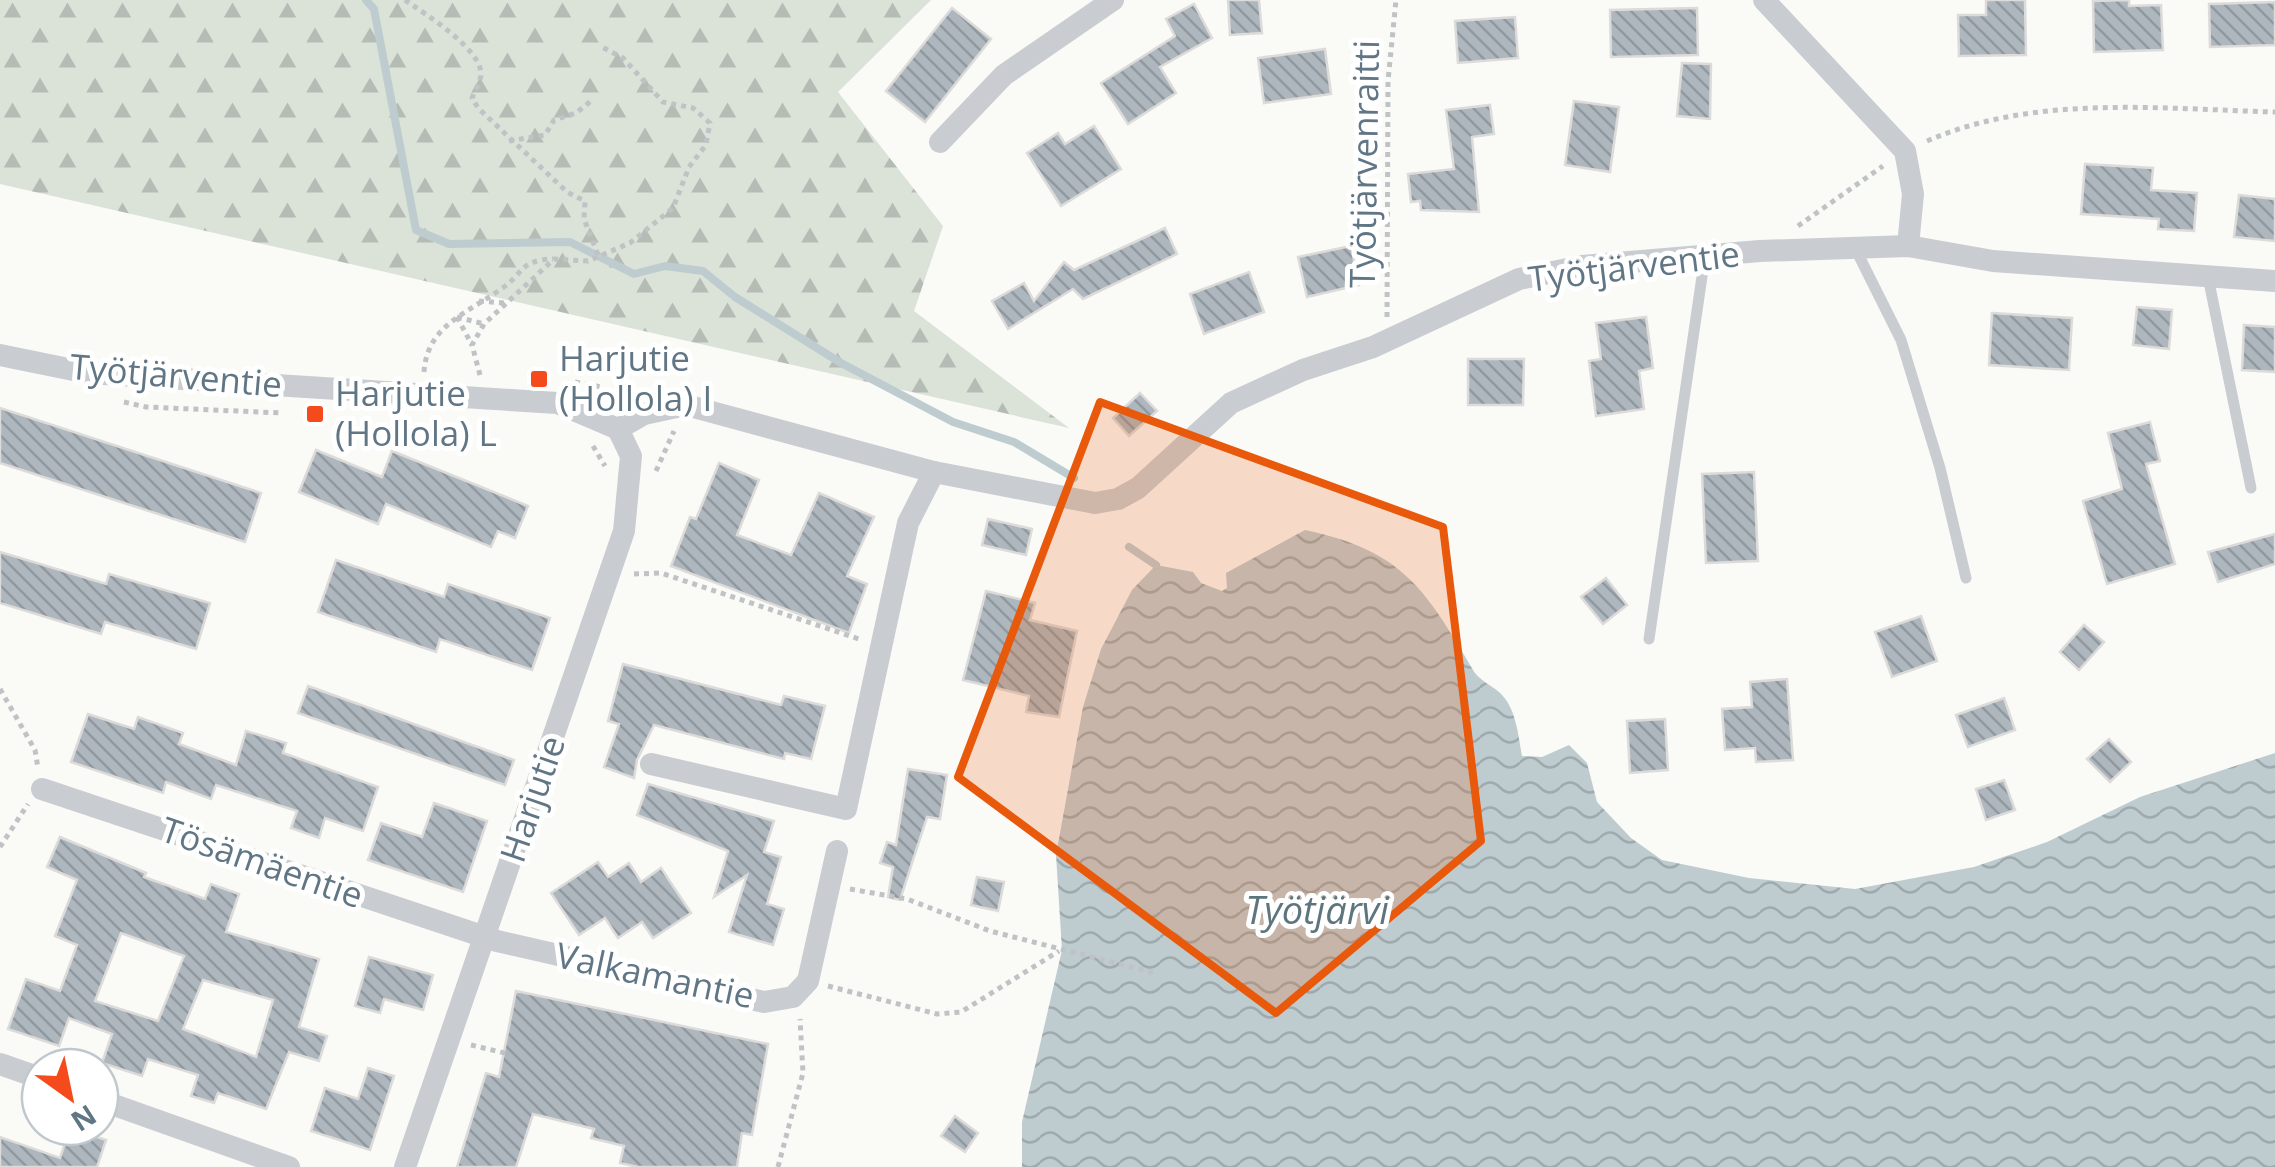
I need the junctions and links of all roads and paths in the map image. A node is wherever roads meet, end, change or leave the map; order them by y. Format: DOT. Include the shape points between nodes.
graph roads {
  1 [pos="405,0"];
  2 [pos="1113,0"];
  3 [pos="1396,0"];
  4 [pos="1764,0"];
  5 [pos="600,46"];
  6 [pos="591,101"];
  7 [pos="2275,112"];
  8 [pos="508,141"];
  9 [pos="940,142"];
  10 [pos="1905,151"];
  11 [pos="1908,246"];
  12 [pos="1856,248"];
  13 [pos="1760,251"];
  14 [pos="598,255"];
  15 [pos="1705,256"];
  16 [pos="554,259"];
  17 [pos="2208,276"];
  18 [pos="2275,281"];
  19 [pos="478,302"];
  20 [pos="506,304"];
  21 [pos="457,317"];
  22 [pos="484,324"];
  23 [pos="1387,330"];
  24 [pos="472,345"];
  25 [pos="0,355"];
  26 [pos="496,378"];
  27 [pos="422,394"];
  28 [pos="110,398"];
  29 [pos="296,413"];
  30 [pos="618,428"];
  31 [pos="589,442"];
  32 [pos="934,472"];
  33 [pos="2252,488"];
  34 [pos="632,490"];
  35 [pos="622,572"];
  36 [pos="1966,578"];
  37 [pos="1649,639"];
  38 [pos="879,646"];
  39 [pos="0,688"];
  40 [pos="651,764"];
  41 [pos="42,788"];
  42 [pos="0,847"];
  43 [pos="837,850"];
  44 [pos="831,885"];
  45 [pos="482,936"];
  46 [pos="1059,950"];
  47 [pos="1155,973"];
  48 [pos="800,989"];
  49 [pos="468,1044"];
  50 [pos="509,1054"];
  51 [pos="120,1107"];
  52 [pos="289,1167"];
  53 [pos="406,1167"];
  54 [pos="778,1167"];
  1 -- 8 [label="path" via="478,62 481,75 472,98"];
  2 -- 9 [label="street" via="1004,75"];
  3 -- 23 [label="path, Työtjärvenraitti" via="1388,81"];
  4 -- 10 [label="street"];
  5 -- 14 [label="path" via="623,58 663,102 692,108 710,122 706,144 672,208 630,243"];
  6 -- 8 [label="path" via="554,120 545,135"];
  7 -- 10 [label="path" via="2017,115"];
  8 -- 14 [label="path" via="585,201 584,219"];
  10 -- 11 [label="street" via="1913,194"];
  10 -- 13 [label="path"];
  11 -- 12 [label="street, Työtjärventie"];
  11 -- 17 [label="street, Työtjärventie" via="1992,261"];
  12 -- 13 [label="street, Työtjärventie"];
  12 -- 36 [label="lane" via="1901,340"];
  13 -- 15 [label="street, Työtjärventie"];
  14 -- 16 [label="path" via="588,261"];
  15 -- 32 [label="street, Työtjärventie" via="1582,266 1520,279 1232,403 1118,499 1095,503"];
  15 -- 37 [label="lane"];
  16 -- 19 [label="path" via="526,264 502,290"];
  16 -- 20 [label="path"];
  17 -- 18 [label="street, Työtjärventie"];
  17 -- 33 [label="lane"];
  19 -- 20 [label="path"];
  19 -- 21 [label="path"];
  20 -- 22 [label="path"];
  21 -- 22 [label="path"];
  21 -- 24 [label="path"];
  21 -- 27 [label="path" via="429,344"];
  22 -- 24 [label="path"];
  24 -- 26 [label="path" via="478,374"];
  25 -- 27 [label="street, Työtjärventie" via="88,373"];
  27 -- 30 [label="street, Työtjärventie" via="557,404"];
  28 -- 29 [label="path" via="146,407"];
  30 -- 32 [label="street, Työtjärventie" via="686,405"];
  30 -- 34 [label="street, Harjutie" via="631,456"];
  31 -- 34 [label="path" via="612,489"];
  32 -- 38 [label="street" via="908,523"];
  34 -- 45 [label="street, Harjutie" via="618,550"];
  35 -- 38 [label="path" via="661,573"];
  38 -- 40 [label="street" via="846,808"];
  39 -- 41 [label="path" via="35,750"];
  41 -- 42 [label="path"];
  41 -- 45 [label="street, Tösämäentie"];
  43 -- 44 [label="street, Valkamantie"];
  44 -- 46 [label="path" via="907,899"];
  44 -- 48 [label="street, Valkamantie"];
  45 -- 48 [label="street, Valkamantie" via="764,1002"];
  45 -- 53 [label="street, Harjutie"];
  46 -- 47 [label="path"];
  46 -- 48 [label="path" via="961,1012 937,1014"];
  48 -- 54 [label="path" via="804,1073"];
  49 -- 50 [label="path"];
  51 -- 52 [label="street"];
}
